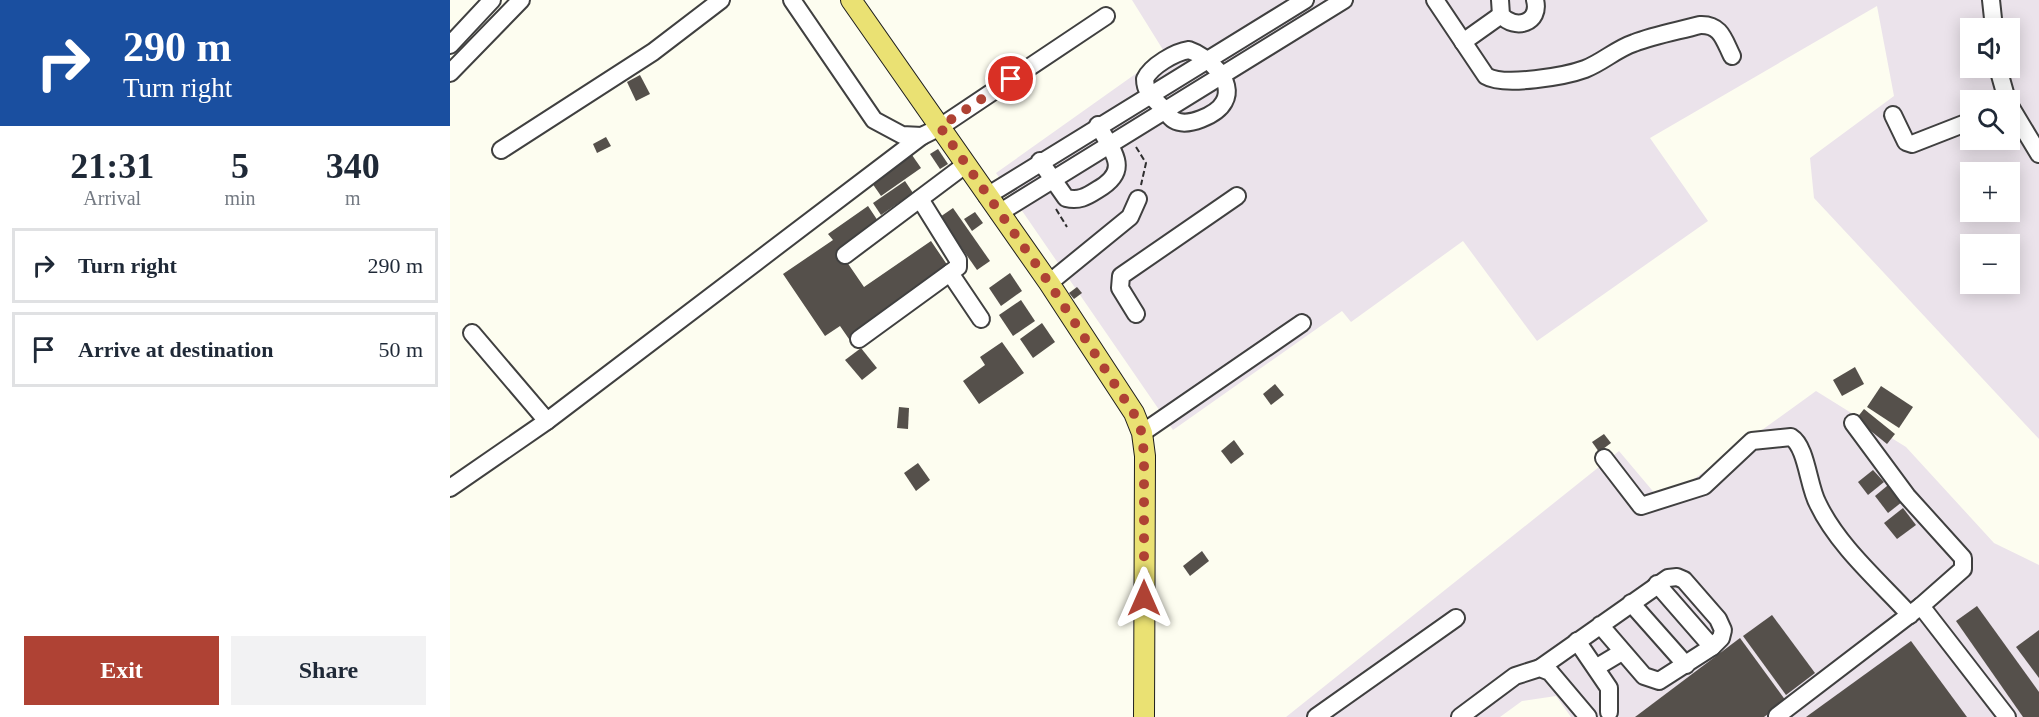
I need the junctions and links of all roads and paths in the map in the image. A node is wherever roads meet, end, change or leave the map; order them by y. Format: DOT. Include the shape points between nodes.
graph roads {
  1 [pos="492,0"];
  2 [pos="521,0"];
  3 [pos="721,0"];
  4 [pos="792,0"];
  5 [pos="851,0"];
  6 [pos="1305,0"];
  7 [pos="1344,0"];
  8 [pos="1435,0"];
  9 [pos="1535,0"];
  10 [pos="1991,0"];
  11 [pos="1501,8"];
  12 [pos="1106,16"];
  13 [pos="1993,18"];
  14 [pos="1463,42"];
  15 [pos="450,45"];
  16 [pos="1732,56"];
  17 [pos="1207,60"];
  18 [pos="450,73"];
  19 [pos="1220,74"];
  20 [pos="1150,96"];
  21 [pos="1165,110"];
  22 [pos="1893,115"];
  23 [pos="2020,122"];
  24 [pos="1098,125"];
  25 [pos="1960,125"];
  26 [pos="940,127"];
  27 [pos="1128,134"];
  28 [pos="922,136"];
  29 [pos="1109,146"];
  30 [pos="501,150"];
  31 [pos="2039,153"];
  32 [pos="1040,161"];
  33 [pos="965,165"];
  34 [pos="1053,181"];
  35 [pos="987,196"];
  36 [pos="1237,196"];
  37 [pos="920,199"];
  38 [pos="1138,199"];
  39 [pos="999,213"];
  40 [pos="845,255"];
  41 [pos="950,273"];
  42 [pos="1049,283"];
  43 [pos="1136,314"];
  44 [pos="981,319"];
  45 [pos="1302,323"];
  46 [pos="472,333"];
  47 [pos="859,339"];
  48 [pos="547,421"];
  49 [pos="1853,423"];
  50 [pos="1142,433"];
  51 [pos="1604,458"];
  52 [pos="450,488"];
  53 [pos="1657,584"];
  54 [pos="1631,603"];
  55 [pos="1916,611"];
  56 [pos="1456,618"];
  57 [pos="1600,625"];
  58 [pos="1577,641"];
  59 [pos="1712,647"];
  60 [pos="1622,652"];
  61 [pos="1686,664"];
  62 [pos="1540,668"];
  63 [pos="1597,668"];
  64 [pos="1609,712"];
  65 [pos="1777,716"];
  66 [pos="1144,717"];
  67 [pos="1316,717"];
  68 [pos="1460,717"];
  69 [pos="1588,717"];
  70 [pos="2007,717"];
  1 -- 15 [label="street"];
  2 -- 18 [label="street"];
  3 -- 30 [label="street" via="653,52"];
  4 -- 28 [label="street" via="874,120 902,135"];
  5 -- 26 [label="main road"];
  6 -- 17 [label="street"];
  7 -- 19 [label="street"];
  8 -- 14 [label="street"];
  9 -- 11 [label="street" via="1536,11 1527,22 1513,24"];
  10 -- 13 [label="street"];
  11 -- 14 [label="street"];
  12 -- 26 [label="street"];
  14 -- 16 [label="street" via="1486,76 1501,81 1578,71 1630,44 1700,25 1718,28"];
  17 -- 19 [label="street"];
  17 -- 20 [label="street"];
  19 -- 21 [label="street"];
  19 -- 21 [label="street" via="1227,89 1220,107 1187,123 1173,120"];
  20 -- 21 [label="street"];
  20 -- 24 [label="street"];
  21 -- 27 [label="street"];
  22 -- 25 [label="street" via="1906,142 1912,144"];
  23 -- 31 [label="street"];
  24 -- 29 [label="street"];
  24 -- 32 [label="street"];
  26 -- 28 [label="street"];
  26 -- 33 [label="main road"];
  27 -- 29 [label="street"];
  27 -- 38 [label="path" via="1146,163"];
  28 -- 48 [label="street"];
  29 -- 34 [label="street"];
  29 -- 34 [label="street" via="1118,163 1111,182 1083,199 1074,200 1066,198"];
  32 -- 34 [label="street"];
  32 -- 35 [label="street"];
  33 -- 35 [label="main road"];
  33 -- 37 [label="street"];
  34 -- 39 [label="street"];
  35 -- 39 [label="main road"];
  36 -- 43 [label="street" via="1121,276 1120,288"];
  37 -- 40 [label="street"];
  37 -- 41 [label="street" via="958,260 958,267"];
  38 -- 42 [label="street" via="1130,217"];
  39 -- 42 [label="main road"];
  41 -- 44 [label="street"];
  41 -- 47 [label="street"];
  42 -- 50 [label="main road" via="1134,414"];
  45 -- 50 [label="street"];
  46 -- 48 [label="street"];
  48 -- 52 [label="street"];
  49 -- 55 [label="street" via="1907,496 1963,558 1963,569"];
  50 -- 66 [label="main road"];
  51 -- 55 [label="street" via="1641,506 1704,486 1752,441 1791,437 1801,447 1810,490 1825,519"];
  53 -- 54 [label="street"];
  53 -- 59 [label="street"];
  53 -- 59 [label="street" via="1668,578 1684,580 1719,619 1723,630"];
  54 -- 57 [label="street"];
  54 -- 61 [label="street"];
  55 -- 65 [label="street"];
  55 -- 70 [label="street"];
  56 -- 67 [label="street"];
  57 -- 58 [label="street"];
  57 -- 60 [label="street"];
  58 -- 62 [label="street"];
  58 -- 63 [label="street"];
  59 -- 61 [label="street"];
  60 -- 61 [label="street" via="1652,680 1659,681"];
  60 -- 63 [label="street"];
  62 -- 68 [label="street" via="1515,676"];
  62 -- 69 [label="street" via="1550,672"];
  63 -- 64 [label="street" via="1609,688"];
}
